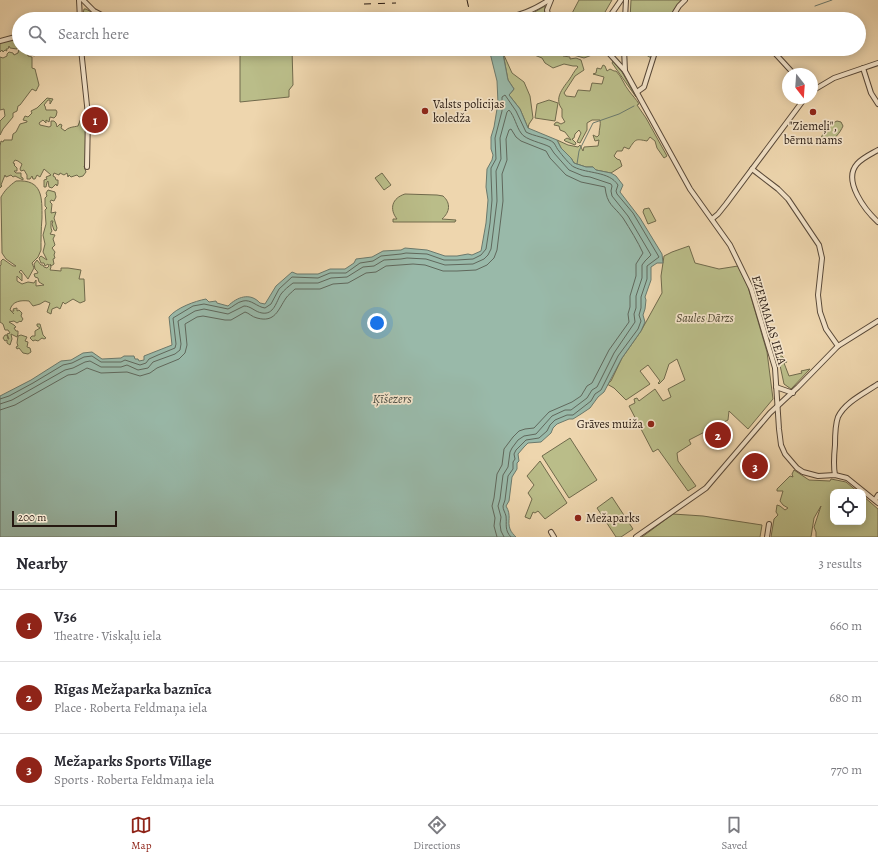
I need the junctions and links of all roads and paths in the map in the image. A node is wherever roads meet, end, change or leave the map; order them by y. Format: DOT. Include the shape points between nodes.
graph roads {
  1 [pos="79,0"];
  2 [pos="83,0"];
  3 [pos="550,0"];
  4 [pos="621,0"];
  5 [pos="626,0"];
  6 [pos="685,0"];
  7 [pos="87,6"];
  8 [pos="79,10"];
  9 [pos="94,12"];
  10 [pos="526,12"];
  11 [pos="547,12"];
  12 [pos="613,12"];
  13 [pos="625,12"];
  14 [pos="675,12"];
  15 [pos="12,38"];
  16 [pos="0,41"];
  17 [pos="82,56"];
  18 [pos="611,56"];
  19 [pos="624,56"];
  20 [pos="654,56"];
  21 [pos="777,56"];
  22 [pos="878,63"];
  23 [pos="788,68"];
  24 [pos="863,68"];
  25 [pos="625,71"];
  26 [pos="818,87"];
  27 [pos="637,92"];
  28 [pos="801,104"];
  29 [pos="878,104"];
  30 [pos="878,150"];
  31 [pos="87,167"];
  32 [pos="752,169"];
  33 [pos="712,219"];
  34 [pos="878,222"];
  35 [pos="878,321"];
  36 [pos="838,346"];
  37 [pos="878,384"];
  38 [pos="776,387"];
  39 [pos="793,393"];
  40 [pos="777,407"];
  41 [pos="835,476"];
  42 [pos="878,495"];
  43 [pos="876,502"];
  44 [pos="769,524"];
  45 [pos="551,532"];
  46 [pos="554,537"];
  47 [pos="636,537"];
  48 [pos="767,537"];
  1 -- 8 [label="street"];
  2 -- 7 [label="street"];
  3 -- 10 [label="street"];
  3 -- 11 [label="street"];
  4 -- 12 [label="street"];
  5 -- 13 [label="street"];
  6 -- 14 [label="street"];
  7 -- 8 [label="street"];
  7 -- 9 [label="street"];
  15 -- 16 [label="street"];
  17 -- 31 [label="street" via="88,115"];
  18 -- 25 [label="street, EZERMALAS IELA"];
  19 -- 25 [label="street"];
  20 -- 27 [label="street" via="644,87"];
  21 -- 23 [label="street"];
  22 -- 24 [label="street"];
  24 -- 26 [label="street" via="834,78"];
  24 -- 29 [label="street" via="871,93"];
  25 -- 27 [label="street, EZERMALAS IELA"];
  27 -- 33 [label="street, EZERMALAS IELA" via="690,189"];
  28 -- 32 [label="street"];
  30 -- 34 [label="street" via="857,164 852,178 859,199"];
  32 -- 33 [label="street"];
  32 -- 36 [label="street" via="788,199 819,245 822,258 818,295 820,312 826,329"];
  33 -- 38 [label="street, EZERMALAS IELA" via="730,244 751,288 772,356"];
  35 -- 36 [label="street"];
  36 -- 39 [label="street"];
  37 -- 41 [label="street" via="854,400 838,418"];
  38 -- 39 [label="street"];
  38 -- 40 [label="street, EZERMALAS IELA"];
  39 -- 40 [label="street"];
  40 -- 41 [label="street, EZERMALAS IELA" via="781,445 792,463 810,474"];
  40 -- 47 [label="street" via="706,488"];
  41 -- 43 [label="street, EZERMALAS IELA" via="847,478"];
  42 -- 43 [label="street"];
  44 -- 48 [label="street"];
  45 -- 46 [label="street"];
}
